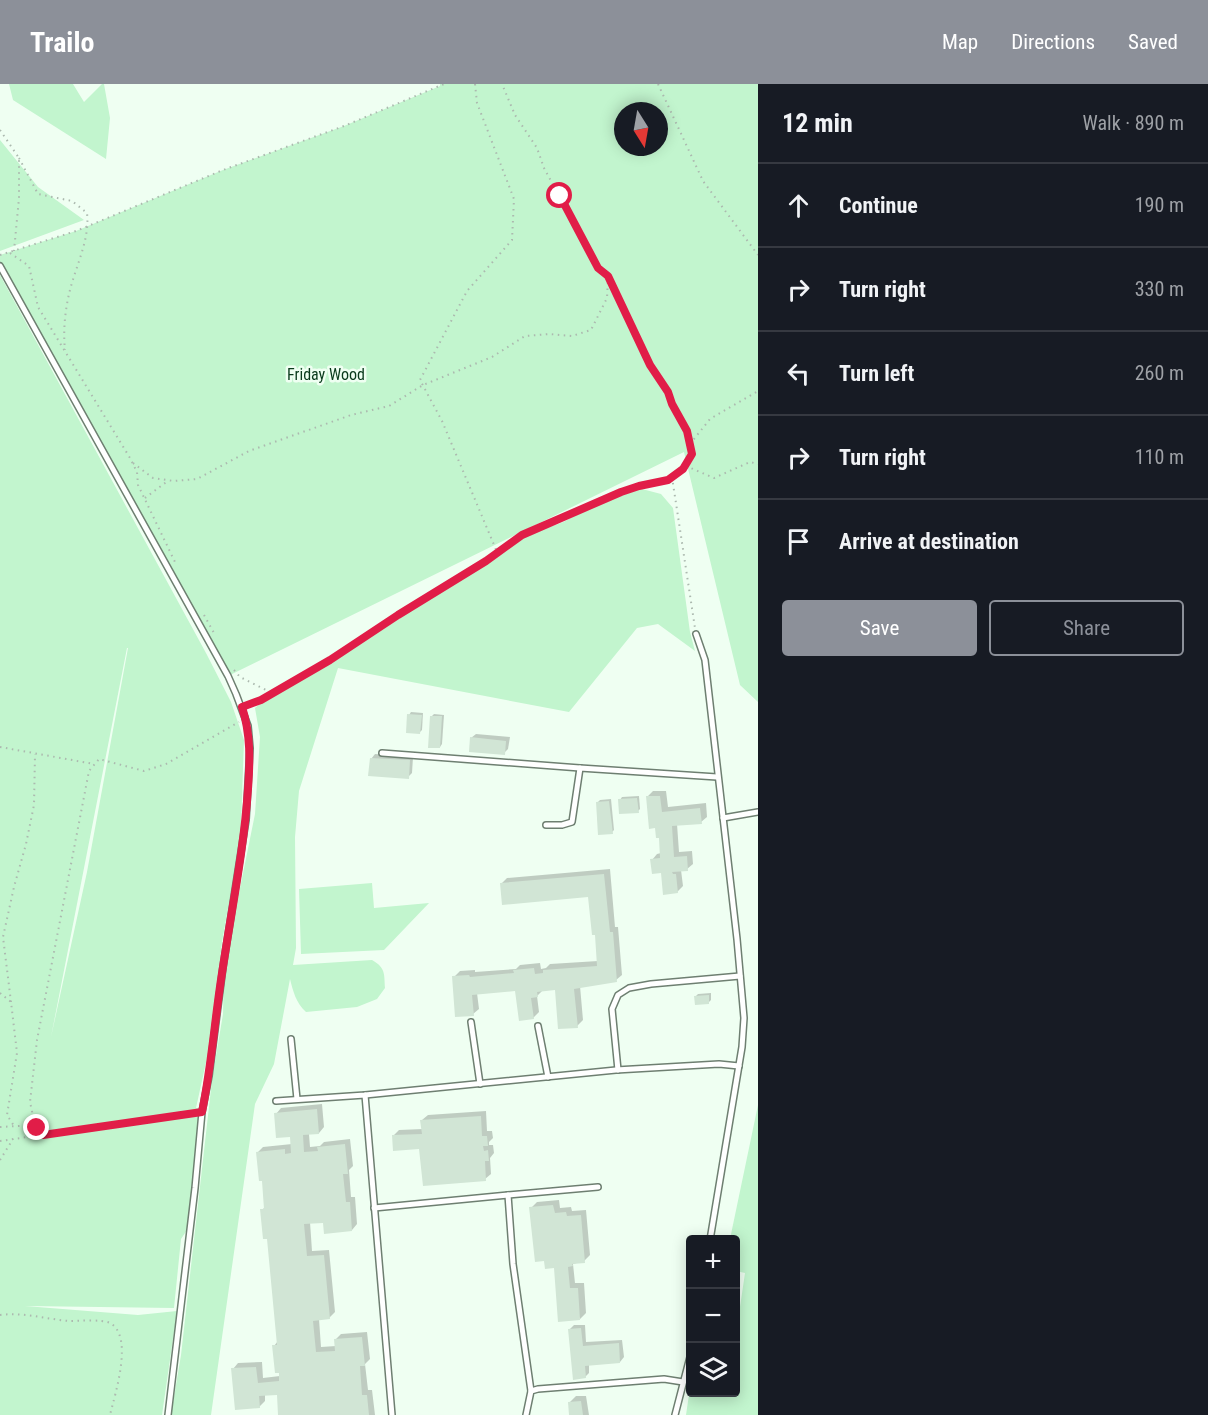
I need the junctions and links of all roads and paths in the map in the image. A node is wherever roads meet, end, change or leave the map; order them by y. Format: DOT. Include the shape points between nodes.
graph roads {
  1 [pos="444,84"];
  2 [pos="475,84"];
  3 [pos="502,84"];
  4 [pos="658,84"];
  5 [pos="0,130"];
  6 [pos="19,158"];
  7 [pos="89,225"];
  8 [pos="14,251"];
  9 [pos="10,253"];
  10 [pos="0,255"];
  11 [pos="758,255"];
  12 [pos="0,266"];
  13 [pos="608,276"];
  14 [pos="66,352"];
  15 [pos="423,385"];
  16 [pos="758,391"];
  17 [pos="690,444"];
  18 [pos="133,463"];
  19 [pos="758,464"];
  20 [pos="685,465"];
  21 [pos="672,477"];
  22 [pos="169,480"];
  23 [pos="144,499"];
  24 [pos="497,552"];
  25 [pos="175,563"];
  26 [pos="202,612"];
  27 [pos="696,634"];
  28 [pos="216,637"];
  29 [pos="231,665"];
  30 [pos="272,693"];
  31 [pos="242,707"];
  32 [pos="240,721"];
  33 [pos="0,747"];
  34 [pos="382,753"];
  35 [pos="35,754"];
  36 [pos="94,764"];
  37 [pos="580,768"];
  38 [pos="717,777"];
  39 [pos="758,812"];
  40 [pos="723,818"];
  41 [pos="546,825"];
  42 [pos="740,976"];
  43 [pos="0,993"];
  44 [pos="11,1002"];
  45 [pos="471,1022"];
  46 [pos="538,1026"];
  47 [pos="291,1039"];
  48 [pos="739,1066"];
  49 [pos="618,1070"];
  50 [pos="548,1077"];
  51 [pos="480,1084"];
  52 [pos="365,1095"];
  53 [pos="297,1099"];
  54 [pos="276,1101"];
  55 [pos="202,1112"];
  56 [pos="35,1125"];
  57 [pos="14,1126"];
  58 [pos="0,1127"];
  59 [pos="43,1135"];
  60 [pos="13,1139"];
  61 [pos="0,1141"];
  62 [pos="0,1160"];
  63 [pos="598,1187"];
  64 [pos="508,1195"];
  65 [pos="374,1208"];
  66 [pos="711,1235"];
  67 [pos="0,1316"];
  68 [pos="686,1371"];
  69 [pos="683,1382"];
  70 [pos="531,1391"];
  71 [pos="110,1415"];
  72 [pos="168,1415"];
  73 [pos="392,1415"];
  74 [pos="526,1415"];
  75 [pos="675,1415"];
  1 -- 7 [label="path"];
  2 -- 15 [label="path" via="477,103 514,199 512,240 468,291 420,380"];
  3 -- 13 [label="path" via="598,268"];
  4 -- 11 [label="path" via="703,181"];
  5 -- 6 [label="path"];
  6 -- 7 [label="path" via="38,194 72,201 87,213"];
  6 -- 8 [label="path"];
  7 -- 8 [label="path"];
  7 -- 14 [label="path" via="69,294 64,332"];
  8 -- 9 [label="path"];
  9 -- 10 [label="path"];
  9 -- 14 [label="path" via="29,266 38,307"];
  12 -- 31 [label="lane"];
  13 -- 15 [label="path" via="607,298 591,330 572,336 525,336 492,357"];
  13 -- 17 [label="path" via="650,365 668,392"];
  14 -- 18 [label="path"];
  15 -- 22 [label="path" via="388,406 249,451 197,479"];
  15 -- 24 [label="path"];
  16 -- 17 [label="path" via="710,419"];
  17 -- 20 [label="path" via="692,454"];
  18 -- 22 [label="path" via="153,478"];
  18 -- 23 [label="path"];
  19 -- 20 [label="path" via="750,462 714,478"];
  20 -- 21 [label="path"];
  21 -- 24 [label="path" via="595,502 522,535"];
  21 -- 27 [label="path"];
  22 -- 23 [label="path"];
  23 -- 25 [label="path"];
  24 -- 30 [label="path"];
  26 -- 28 [label="path"];
  27 -- 38 [label="lane" via="705,660"];
  29 -- 30 [label="path" via="240,677"];
  30 -- 31 [label="path"];
  31 -- 55 [label="lane" via="250,748 246,820"];
  32 -- 36 [label="path" via="166,764 144,771 99,759"];
  33 -- 35 [label="path"];
  34 -- 37 [label="lane"];
  35 -- 36 [label="path"];
  35 -- 44 [label="path" via="33,805 3,937"];
  36 -- 56 [label="path" via="89,771 37,1040 30,1102"];
  37 -- 38 [label="lane"];
  37 -- 41 [label="lane" via="572,822"];
  38 -- 40 [label="lane"];
  39 -- 40 [label="lane"];
  40 -- 42 [label="lane"];
  42 -- 48 [label="lane" via="744,1018"];
  42 -- 49 [label="lane" via="651,984 618,994 612,1009"];
  43 -- 44 [label="path"];
  44 -- 57 [label="path" via="17,1053 7,1115"];
  45 -- 51 [label="lane"];
  46 -- 50 [label="lane"];
  47 -- 53 [label="lane"];
  48 -- 49 [label="lane"];
  48 -- 66 [label="lane"];
  49 -- 50 [label="lane"];
  50 -- 51 [label="lane"];
  51 -- 52 [label="lane"];
  52 -- 53 [label="lane"];
  52 -- 65 [label="lane"];
  53 -- 54 [label="lane"];
  55 -- 59 [label="path"];
  55 -- 72 [label="lane"];
  56 -- 57 [label="path"];
  56 -- 59 [label="path"];
  57 -- 58 [label="path"];
  59 -- 60 [label="path"];
  60 -- 61 [label="path"];
  60 -- 62 [label="path"];
  63 -- 64 [label="lane"];
  64 -- 65 [label="lane"];
  64 -- 70 [label="lane" via="513,1264"];
  65 -- 73 [label="lane"];
  67 -- 71 [label="path" via="15,1313 109,1322 119,1330 123,1353"];
  68 -- 69 [label="lane"];
  69 -- 70 [label="lane" via="664,1378"];
  69 -- 75 [label="lane"];
  70 -- 74 [label="lane"];
}
